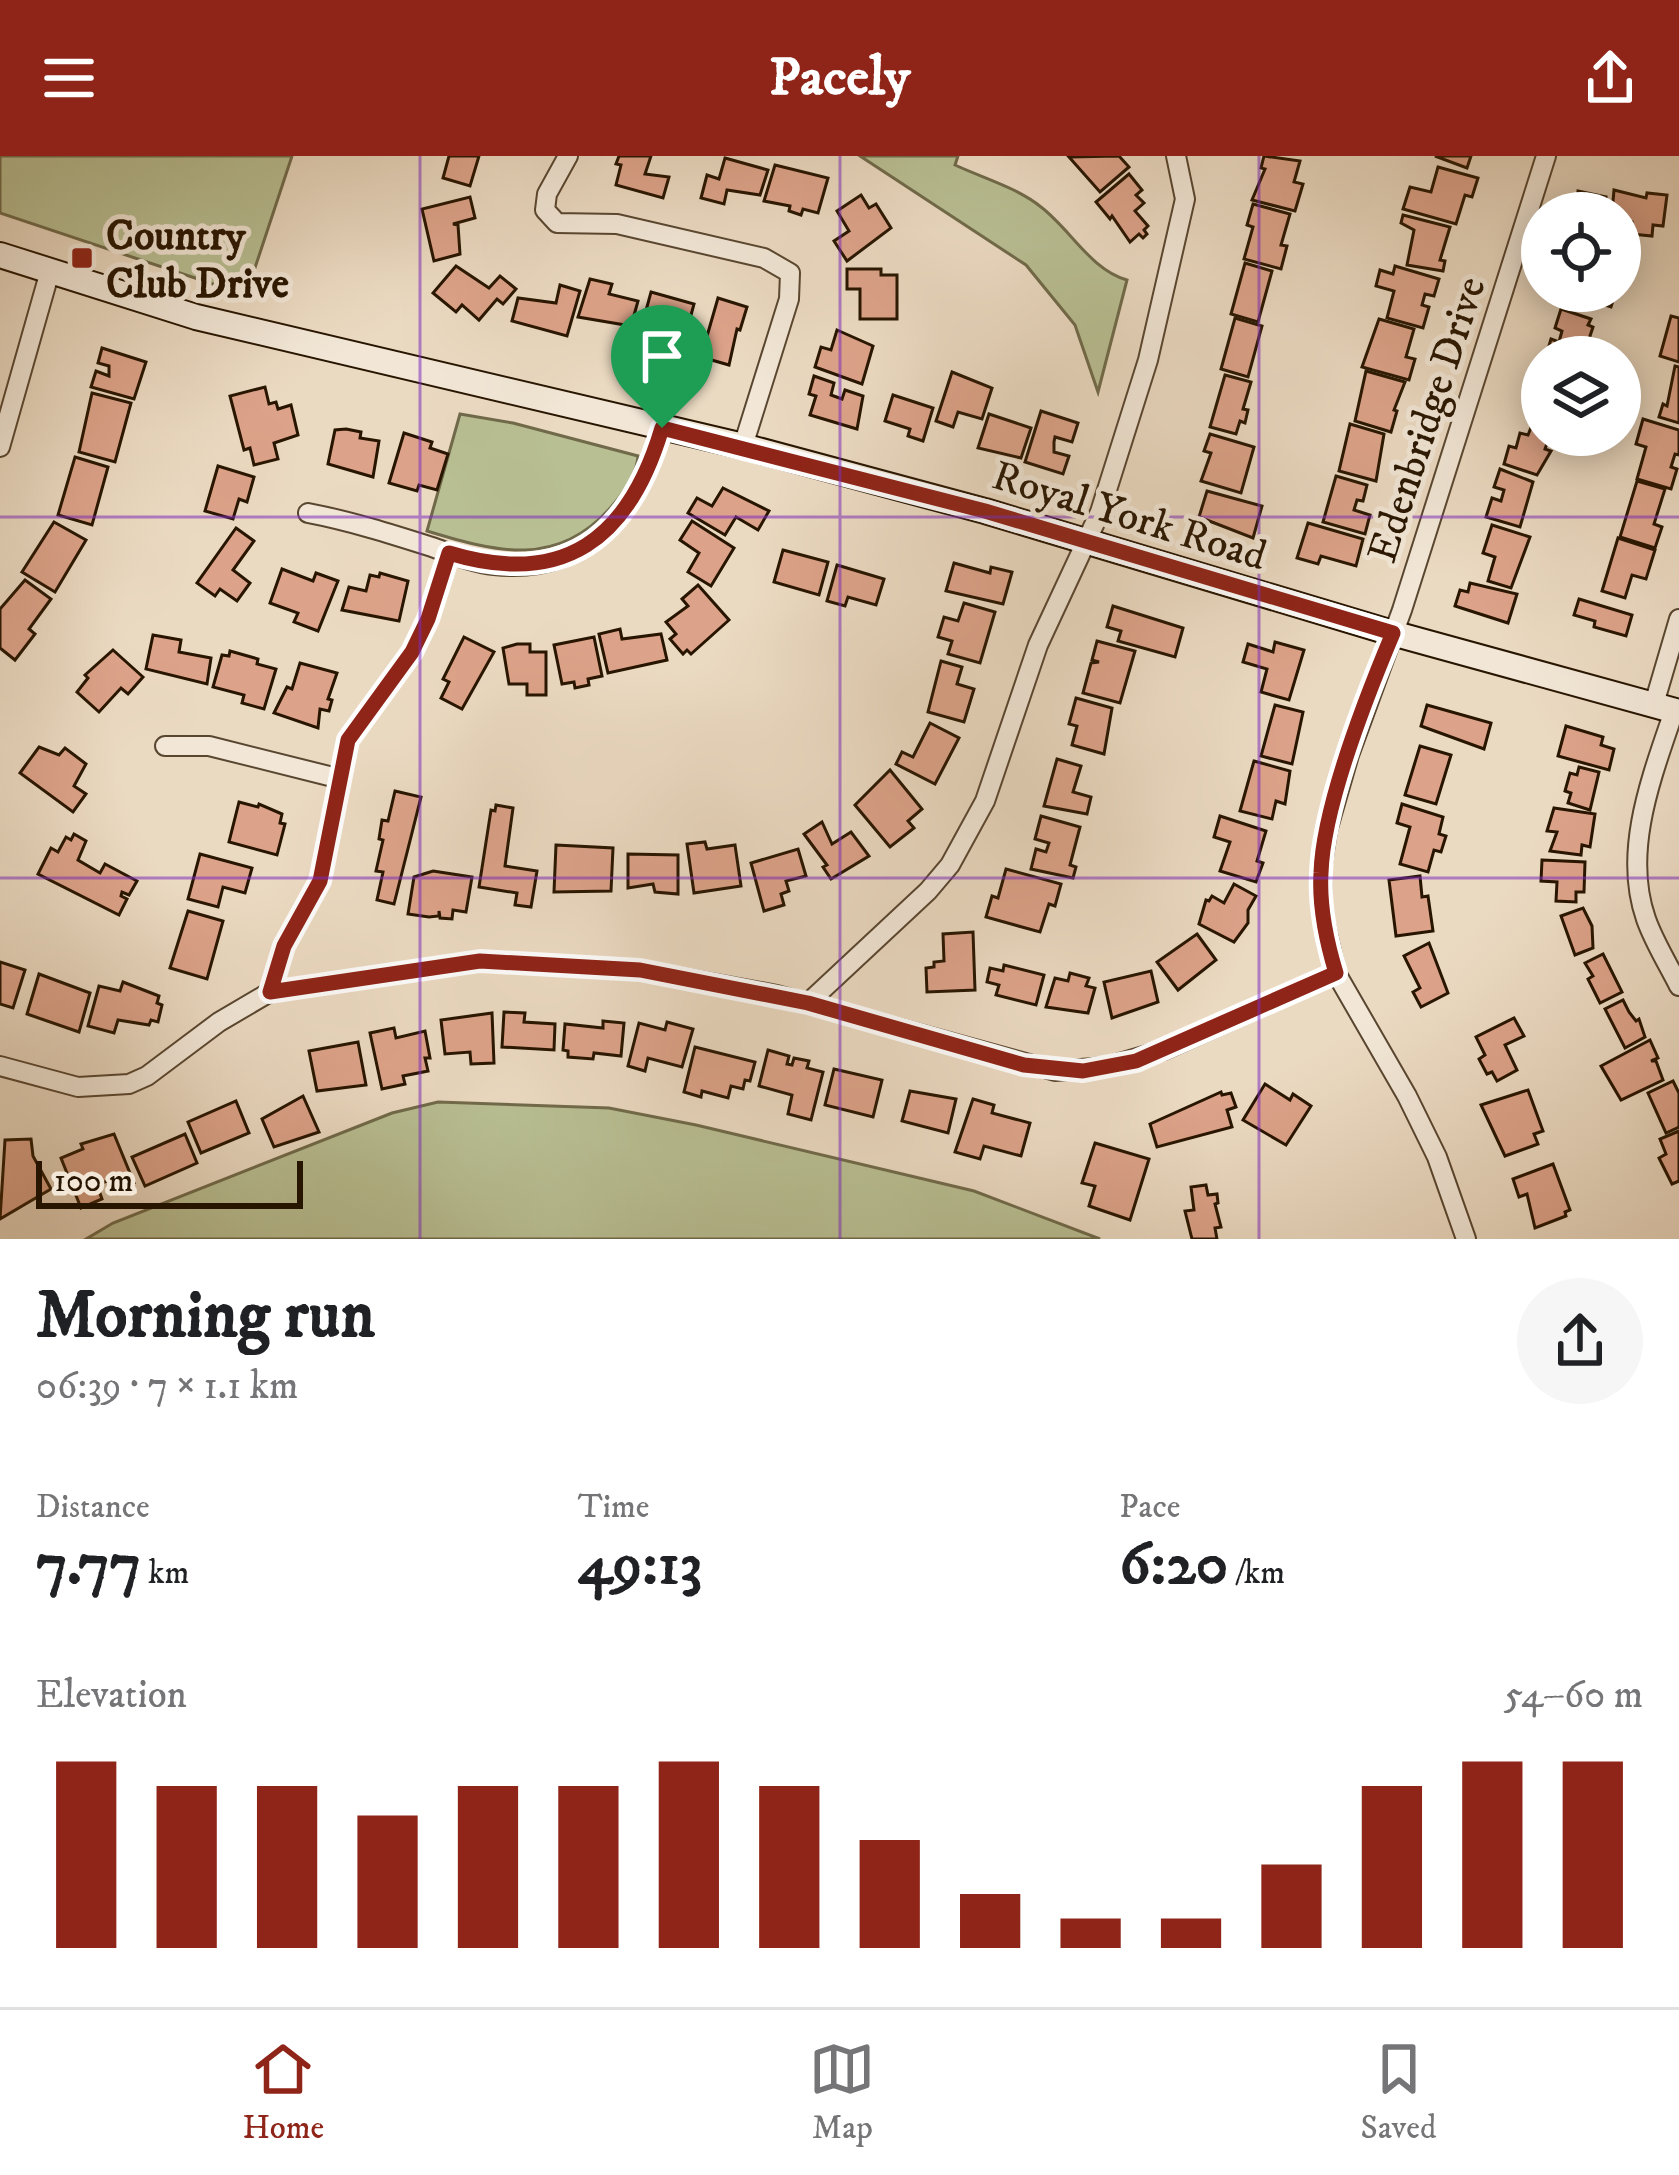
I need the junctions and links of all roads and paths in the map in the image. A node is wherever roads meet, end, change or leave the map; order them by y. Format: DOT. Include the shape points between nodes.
graph roads {
  1 [pos="568,156"];
  2 [pos="1176,156"];
  3 [pos="1546,156"];
  4 [pos="0,254"];
  5 [pos="50,271"];
  6 [pos="662,428"];
  7 [pos="743,446"];
  8 [pos="0,447"];
  9 [pos="308,513"];
  10 [pos="1088,542"];
  11 [pos="449,553"];
  12 [pos="1679,619"];
  13 [pos="1393,633"];
  14 [pos="1669,709"];
  15 [pos="165,746"];
  16 [pos="337,778"];
  17 [pos="1336,973"];
  18 [pos="1679,986"];
  19 [pos="270,992"];
  20 [pos="808,1003"];
  21 [pos="0,1066"];
  22 [pos="1466,1239"];
  1 -- 7 [label="street" via="547,194 545,209 557,223 617,224 764,259 790,273"];
  2 -- 10 [label="street" via="1185,199 1173,259"];
  3 -- 13 [label="street, Edenbridge Drive"];
  4 -- 5 [label="main road, Royal York Road"];
  5 -- 6 [label="main road, Royal York Road" via="235,327"];
  5 -- 8 [label="street"];
  6 -- 7 [label="main road, Royal York Road"];
  6 -- 11 [label="street" via="634,496 581,548 511,566"];
  7 -- 10 [label="main road, Royal York Road"];
  9 -- 11 [label="street"];
  10 -- 13 [label="main road, Royal York Road"];
  10 -- 20 [label="street" via="1038,645 985,801 950,865"];
  11 -- 16 [label="street" via="412,652 348,740"];
  12 -- 14 [label="street"];
  13 -- 14 [label="main road, Royal York Road"];
  13 -- 17 [label="street, Edenbridge Drive" via="1324,850 1322,912"];
  14 -- 18 [label="street" via="1636,865 1647,921"];
  15 -- 16 [label="street" via="209,746"];
  16 -- 19 [label="street" via="324,868"];
  17 -- 20 [label="street" via="1136,1061 1083,1071 1024,1065"];
  17 -- 22 [label="street, Edenbridge Drive" via="1438,1157"];
  19 -- 20 [label="street" via="514,961 640,970"];
  19 -- 21 [label="street" via="130,1084 78,1087"];
}
